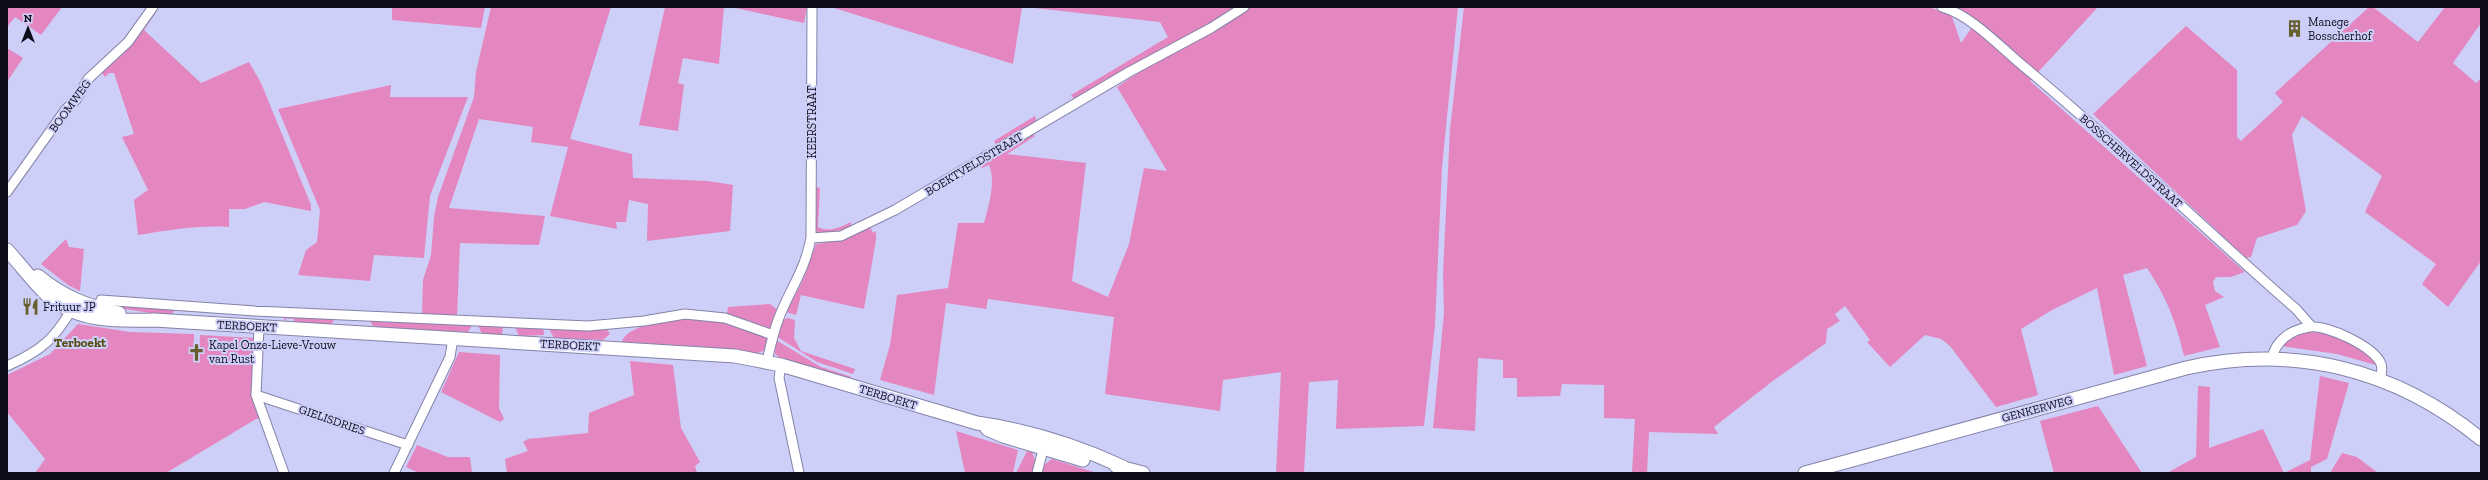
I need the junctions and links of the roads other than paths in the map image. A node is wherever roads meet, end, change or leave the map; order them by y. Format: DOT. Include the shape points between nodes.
graph roads {
  1 [pos="153,7"];
  2 [pos="812,7"];
  3 [pos="1244,7"];
  4 [pos="1942,7"];
  5 [pos="7,192"];
  6 [pos="811,238"];
  7 [pos="7,250"];
  8 [pos="74,306"];
  9 [pos="97,313"];
  10 [pos="259,326"];
  11 [pos="2311,326"];
  12 [pos="773,335"];
  13 [pos="453,338"];
  14 [pos="2272,358"];
  15 [pos="768,361"];
  16 [pos="781,364"];
  17 [pos="7,366"];
  18 [pos="2380,380"];
  19 [pos="256,395"];
  20 [pos="2481,440"];
  21 [pos="1044,444"];
  22 [pos="408,446"];
  23 [pos="284,473"];
  24 [pos="394,473"];
  25 [pos="799,473"];
  26 [pos="1037,473"];
  27 [pos="1143,473"];
  28 [pos="1805,473"];
  1 -- 5 [label="street, BOOMWEG" via="144,15 128,42 88,79 76,100 66,109"];
  2 -- 6 [label="street, KEERSTRAAT"];
  3 -- 6 [label="street, BOEKTVELDSTRAAT" via="895,210 841,236"];
  4 -- 11 [label="street, BOSSCHERVELDSTRAAT" via="1952,10 1985,33 2060,96 2296,309"];
  6 -- 12 [label="street" via="806,264"];
  7 -- 8 [label="main road, TERBOEKT" via="48,296"];
  8 -- 9 [label="main road, TERBOEKT"];
  8 -- 17 [label="street" via="63,326 48,343"];
  9 -- 10 [label="main road, TERBOEKT" via="124,321 154,320"];
  9 -- 12 [label="street, TERBOEKT" via="101,300 209,309 588,326 685,314 725,318"];
  10 -- 13 [label="main road, TERBOEKT"];
  10 -- 19 [label="street"];
  11 -- 14 [label="street" via="2294,331 2278,342"];
  11 -- 18 [label="street" via="2349,336 2375,354 2382,367"];
  12 -- 15 [label="street"];
  13 -- 15 [label="main road, TERBOEKT" via="704,353"];
  13 -- 22 [label="street" via="450,357"];
  14 -- 18 [label="main road, GENKERWEG" via="2333,366"];
  14 -- 28 [label="main road, GENKERWEG" via="2218,361 2186,368"];
  15 -- 16 [label="main road, TERBOEKT"];
  16 -- 21 [label="main road, TERBOEKT" via="977,423 1003,436"];
  16 -- 25 [label="street" via="779,378"];
  18 -- 20 [label="main road, GENKERWEG" via="2438,408"];
  19 -- 22 [label="street, GIELISDRIES"];
  19 -- 23 [label="street"];
  21 -- 26 [label="street"];
  21 -- 27 [label="main road, TERBOEKT" via="1098,464"];
  22 -- 24 [label="street"];
}
